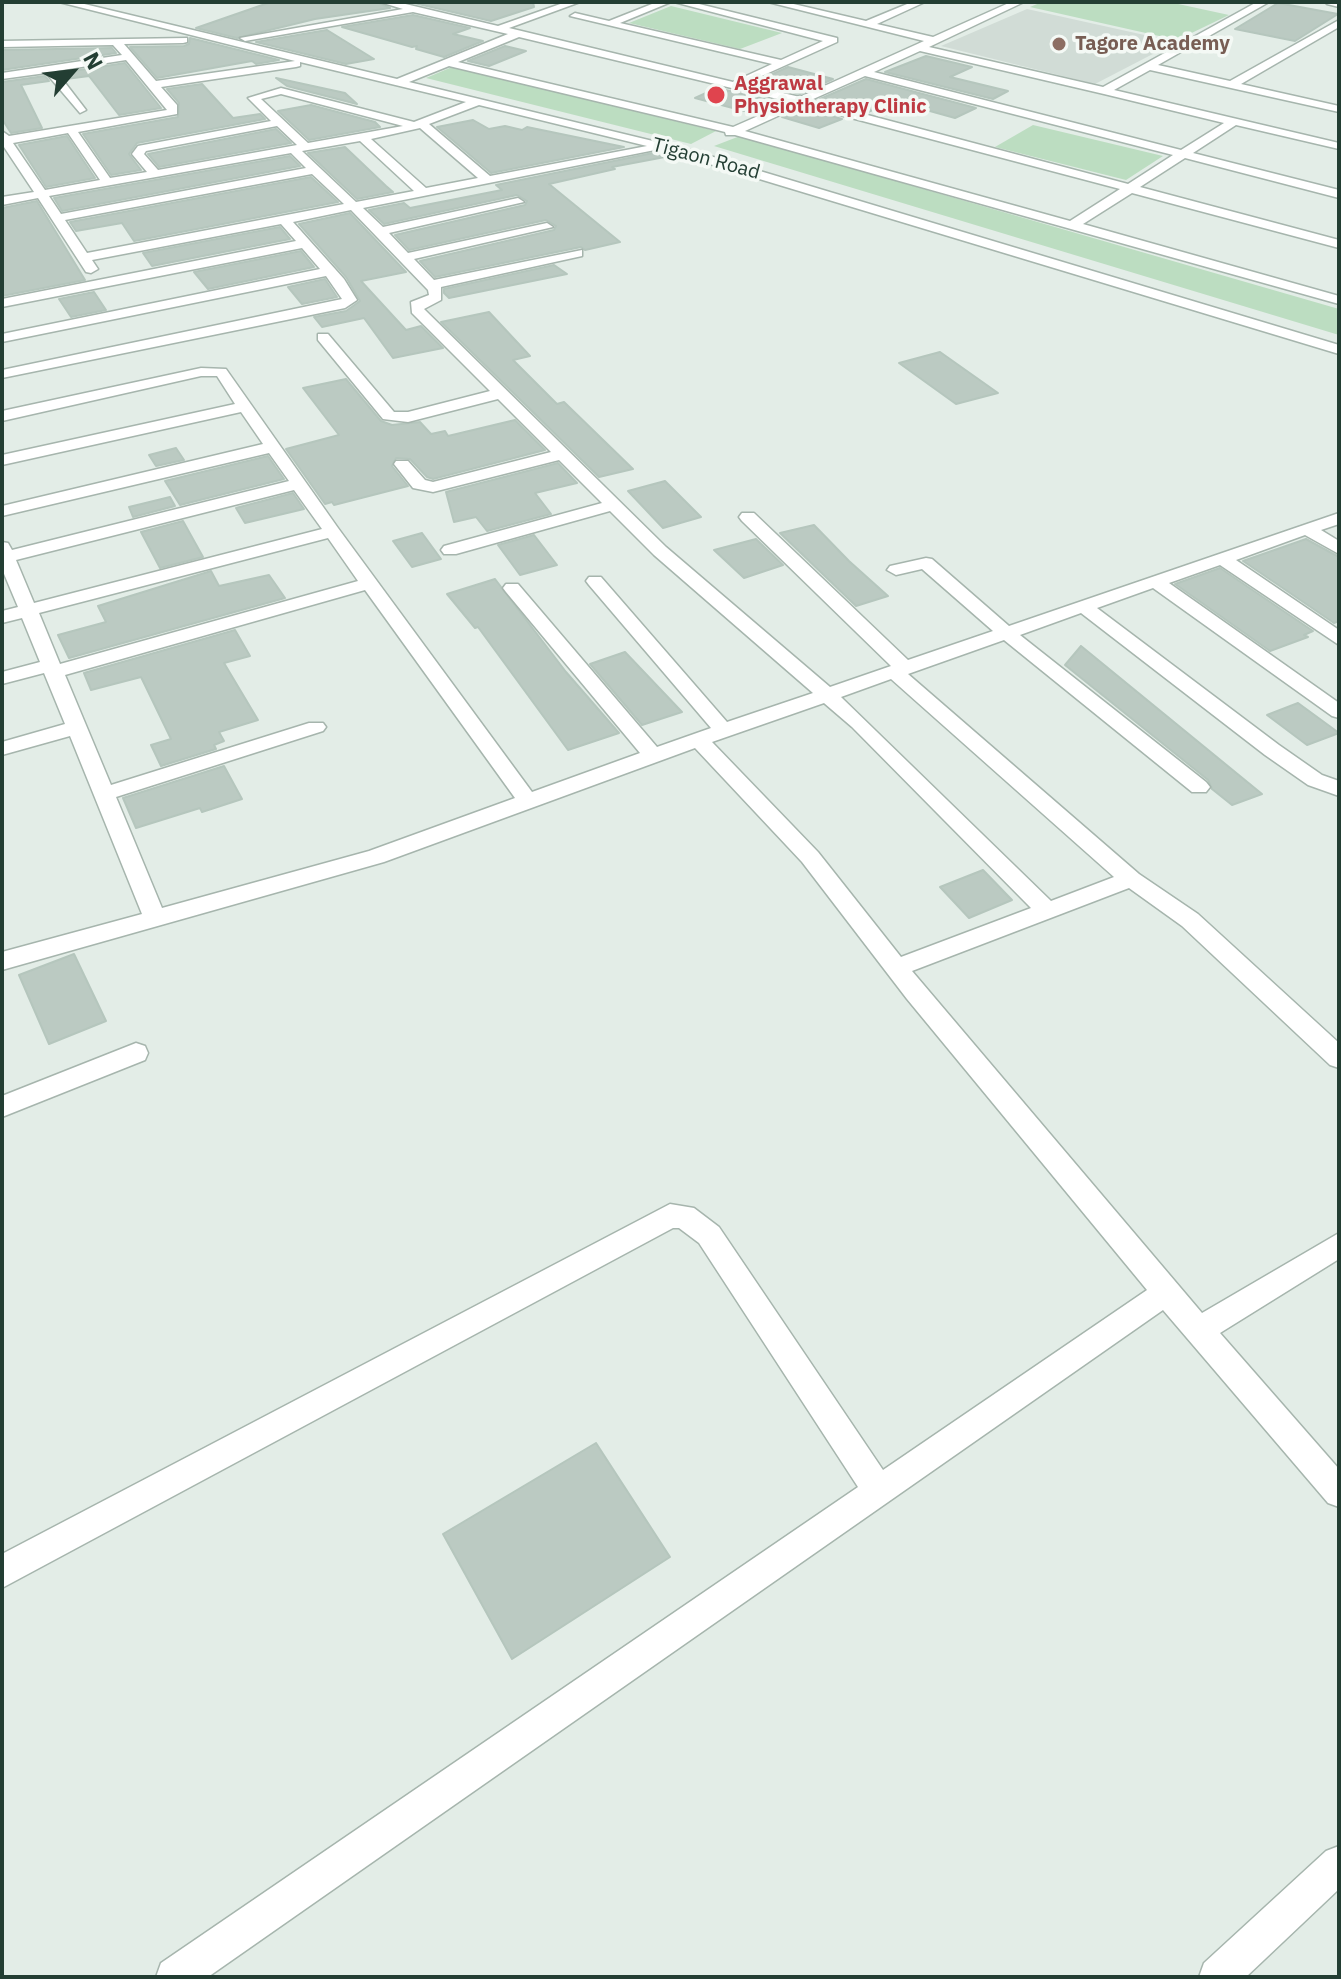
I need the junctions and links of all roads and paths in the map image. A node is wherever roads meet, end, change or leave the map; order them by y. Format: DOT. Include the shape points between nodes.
graph roads {
  1 [pos="94,2"];
  2 [pos="385,2"];
  3 [pos="442,2"];
  4 [pos="575,2"];
  5 [pos="666,2"];
  6 [pos="679,2"];
  7 [pos="773,2"];
  8 [pos="838,2"];
  9 [pos="920,2"];
  10 [pos="1019,2"];
  11 [pos="1264,2"];
  12 [pos="1330,2"];
  13 [pos="70,3"];
  14 [pos="1339,4"];
  15 [pos="418,10"];
  16 [pos="813,12"];
  17 [pos="575,16"];
  18 [pos="609,24"];
  19 [pos="868,24"];
  20 [pos="1336,27"];
  21 [pos="498,29"];
  22 [pos="205,32"];
  23 [pos="517,34"];
  24 [pos="245,38"];
  25 [pos="2,41"];
  26 [pos="935,41"];
  27 [pos="116,42"];
  28 [pos="921,48"];
  29 [pos="128,57"];
  30 [pos="329,58"];
  31 [pos="312,61"];
  32 [pos="447,62"];
  33 [pos="783,63"];
  34 [pos="1151,67"];
  35 [pos="48,68"];
  36 [pos="867,73"];
  37 [pos="2,76"];
  38 [pos="405,80"];
  39 [pos="152,85"];
  40 [pos="734,85"];
  41 [pos="1232,85"];
  42 [pos="1104,91"];
  43 [pos="1339,93"];
  44 [pos="801,101"];
  45 [pos="477,102"];
  46 [pos="1322,105"];
  47 [pos="1339,109"];
  48 [pos="80,110"];
  49 [pos="281,122"];
  50 [pos="1233,122"];
  51 [pos="420,126"];
  52 [pos="71,130"];
  53 [pos="735,131"];
  54 [pos="362,137"];
  55 [pos="3,139"];
  56 [pos="664,146"];
  57 [pos="1339,146"];
  58 [pos="300,148"];
  59 [pos="690,150"];
  60 [pos="1183,154"];
  61 [pos="314,170"];
  62 [pos="154,173"];
  63 [pos="487,180"];
  64 [pos="107,182"];
  65 [pos="1130,188"];
  66 [pos="423,192"];
  67 [pos="42,194"];
  68 [pos="1339,194"];
  69 [pos="2,201"];
  70 [pos="518,202"];
  71 [pos="352,206"];
  72 [pos="58,218"];
  73 [pos="284,219"];
  74 [pos="1073,225"];
  75 [pos="547,227"];
  76 [pos="380,231"];
  77 [pos="305,243"];
  78 [pos="1339,244"];
  79 [pos="577,253"];
  80 [pos="406,257"];
  81 [pos="84,258"];
  82 [pos="330,271"];
  83 [pos="431,285"];
  84 [pos="1339,300"];
  85 [pos="2,303"];
  86 [pos="121,315"];
  87 [pos="323,337"];
  88 [pos="2,338"];
  89 [pos="1339,342"];
  90 [pos="1339,350"];
  91 [pos="2,374"];
  92 [pos="501,393"];
  93 [pos="246,406"];
  94 [pos="2,416"];
  95 [pos="273,447"];
  96 [pos="561,454"];
  97 [pos="2,460"];
  98 [pos="402,464"];
  99 [pos="298,484"];
  100 [pos="613,505"];
  101 [pos="2,511"];
  102 [pos="748,517"];
  103 [pos="1339,518"];
  104 [pos="1307,529"];
  105 [pos="332,532"];
  106 [pos="1339,549"];
  107 [pos="450,550"];
  108 [pos="4,554"];
  109 [pos="1220,557"];
  110 [pos="896,570"];
  111 [pos="1153,580"];
  112 [pos="595,581"];
  113 [pos="371,583"];
  114 [pos="512,588"];
  115 [pos="1082,605"];
  116 [pos="28,610"];
  117 [pos="2,617"];
  118 [pos="1005,632"];
  119 [pos="1339,639"];
  120 [pos="53,668"];
  121 [pos="899,669"];
  122 [pos="2,678"];
  123 [pos="826,695"];
  124 [pos="1339,712"];
  125 [pos="77,727"];
  126 [pos="316,727"];
  127 [pos="724,731"];
  128 [pos="699,740"];
  129 [pos="2,749"];
  130 [pos="653,755"];
  131 [pos="1199,787"];
  132 [pos="1339,789"];
  133 [pos="104,794"];
  134 [pos="527,800"];
  135 [pos="1131,879"];
  136 [pos="1048,911"];
  137 [pos="155,918"];
  138 [pos="2,961"];
  139 [pos="897,968"];
  140 [pos="136,1053"];
  141 [pos="1339,1058"];
  142 [pos="2,1107"];
  143 [pos="1339,1245"];
  144 [pos="1166,1292"];
  145 [pos="1199,1330"];
  146 [pos="879,1491"];
  147 [pos="1339,1492"];
  148 [pos="2,1572"];
  149 [pos="1339,1864"];
  150 [pos="175,1977"];
  151 [pos="1218,1977"];
  1 -- 22 [label="street"];
  2 -- 15 [label="street"];
  3 -- 15 [label="street"];
  4 -- 21 [label="street"];
  5 -- 18 [label="street"];
  6 -- 33 [label="street" via="833,40"];
  7 -- 16 [label="street"];
  8 -- 16 [label="street"];
  9 -- 19 [label="street"];
  10 -- 26 [label="street"];
  11 -- 34 [label="street"];
  12 -- 14 [label="street"];
  13 -- 22 [label="street, Tigaon Road"];
  15 -- 21 [label="street"];
  15 -- 24 [label="street"];
  16 -- 19 [label="street"];
  17 -- 18 [label="street"];
  18 -- 33 [label="street"];
  19 -- 26 [label="street"];
  20 -- 41 [label="street"];
  21 -- 23 [label="street"];
  22 -- 24 [label="street"];
  22 -- 25 [label="street" via="167,38"];
  22 -- 27 [label="street"];
  22 -- 31 [label="street, Tigaon Road"];
  23 -- 32 [label="street"];
  23 -- 40 [label="street"];
  24 -- 30 [label="street"];
  25 -- 27 [label="street"];
  26 -- 28 [label="street"];
  27 -- 29 [label="street"];
  28 -- 36 [label="street"];
  28 -- 42 [label="street"];
  29 -- 35 [label="street"];
  29 -- 39 [label="street"];
  30 -- 31 [label="street"];
  30 -- 38 [label="street"];
  31 -- 38 [label="street, Tigaon Road"];
  31 -- 39 [label="street"];
  32 -- 38 [label="street"];
  32 -- 53 [label="street"];
  33 -- 40 [label="street"];
  34 -- 41 [label="street"];
  34 -- 42 [label="street"];
  35 -- 37 [label="street"];
  35 -- 48 [label="street"];
  36 -- 44 [label="street"];
  36 -- 60 [label="street"];
  38 -- 45 [label="street, Tigaon Road"];
  38 -- 59 [label="street"];
  39 -- 52 [label="street" via="173,112"];
  40 -- 44 [label="street"];
  41 -- 46 [label="street"];
  42 -- 50 [label="street"];
  43 -- 46 [label="street"];
  44 -- 53 [label="street"];
  44 -- 65 [label="street"];
  45 -- 51 [label="street"];
  45 -- 56 [label="street, Tigaon Road"];
  46 -- 47 [label="street"];
  49 -- 51 [label="street" via="253,98 281,91"];
  49 -- 58 [label="street"];
  49 -- 62 [label="street" via="142,148 138,154"];
  50 -- 57 [label="street"];
  50 -- 60 [label="street"];
  51 -- 54 [label="street"];
  51 -- 63 [label="street"];
  52 -- 55 [label="street"];
  52 -- 64 [label="street"];
  53 -- 59 [label="street"];
  53 -- 74 [label="street"];
  54 -- 58 [label="street"];
  54 -- 66 [label="street"];
  55 -- 67 [label="street"];
  56 -- 59 [label="street, Tigaon Road"];
  56 -- 63 [label="street"];
  58 -- 61 [label="street"];
  58 -- 62 [label="street"];
  59 -- 89 [label="street"];
  59 -- 90 [label="street, Tigaon Road"];
  60 -- 65 [label="street"];
  60 -- 68 [label="street"];
  61 -- 71 [label="street"];
  61 -- 72 [label="street"];
  62 -- 64 [label="street"];
  63 -- 66 [label="street"];
  64 -- 67 [label="street"];
  65 -- 74 [label="street"];
  65 -- 78 [label="street"];
  66 -- 71 [label="street"];
  67 -- 69 [label="street"];
  67 -- 72 [label="street"];
  70 -- 76 [label="street"];
  71 -- 73 [label="street"];
  71 -- 76 [label="street"];
  72 -- 81 [label="street"];
  73 -- 77 [label="street"];
  73 -- 81 [label="street"];
  74 -- 84 [label="street"];
  75 -- 80 [label="street"];
  76 -- 80 [label="street"];
  77 -- 82 [label="street"];
  77 -- 86 [label="street"];
  79 -- 83 [label="street"];
  80 -- 83 [label="street"];
  81 -- 86 [label="street"];
  82 -- 86 [label="street"];
  82 -- 86 [label="street" via="351,297 346,303"];
  83 -- 92 [label="street" via="438,295 416,305 417,310"];
  85 -- 86 [label="street"];
  86 -- 88 [label="street"];
  86 -- 91 [label="street"];
  87 -- 92 [label="street" via="389,416 408,417"];
  92 -- 96 [label="street"];
  93 -- 94 [label="street" via="221,372 207,370"];
  93 -- 95 [label="street"];
  93 -- 97 [label="street"];
  95 -- 99 [label="street"];
  95 -- 101 [label="street"];
  96 -- 98 [label="street" via="433,487 419,484"];
  96 -- 100 [label="street"];
  99 -- 105 [label="street"];
  99 -- 108 [label="street"];
  100 -- 107 [label="street"];
  100 -- 123 [label="street"];
  102 -- 121 [label="street"];
  103 -- 104 [label="street"];
  104 -- 106 [label="street"];
  104 -- 109 [label="street"];
  105 -- 113 [label="street"];
  105 -- 116 [label="street"];
  108 -- 116 [label="street"];
  109 -- 111 [label="street"];
  109 -- 119 [label="street"];
  110 -- 118 [label="street" via="926,563"];
  111 -- 115 [label="street"];
  111 -- 124 [label="street"];
  112 -- 127 [label="street"];
  113 -- 120 [label="street"];
  113 -- 134 [label="street"];
  114 -- 130 [label="street"];
  115 -- 118 [label="street"];
  115 -- 132 [label="street" via="1284,759"];
  116 -- 117 [label="street"];
  116 -- 120 [label="street"];
  118 -- 121 [label="street"];
  118 -- 131 [label="street"];
  120 -- 122 [label="street"];
  120 -- 125 [label="street"];
  121 -- 123 [label="street"];
  121 -- 135 [label="street"];
  123 -- 127 [label="street"];
  123 -- 136 [label="street"];
  125 -- 129 [label="street"];
  125 -- 133 [label="street"];
  126 -- 133 [label="street"];
  127 -- 128 [label="street"];
  128 -- 130 [label="street"];
  128 -- 139 [label="street" via="810,857"];
  130 -- 134 [label="street"];
  133 -- 137 [label="street"];
  134 -- 137 [label="street" via="376,857"];
  135 -- 136 [label="street"];
  135 -- 141 [label="street" via="1190,920"];
  136 -- 139 [label="street"];
  137 -- 138 [label="street"];
  139 -- 144 [label="street"];
  140 -- 142 [label="street"];
  143 -- 145 [label="street"];
  144 -- 145 [label="street"];
  144 -- 146 [label="street"];
  145 -- 147 [label="street"];
  146 -- 148 [label="street" via="709,1235 684,1216 670,1216"];
  146 -- 150 [label="street"];
  149 -- 151 [label="street"];
}
